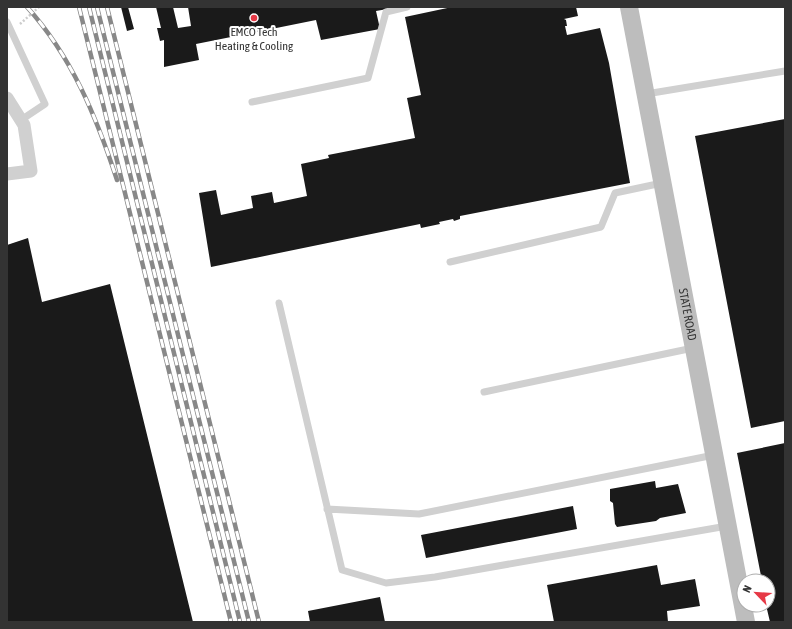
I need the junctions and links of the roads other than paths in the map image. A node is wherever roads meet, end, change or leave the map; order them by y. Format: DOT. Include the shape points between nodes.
graph roads {
  1 [pos="407,7"];
  2 [pos="629,7"];
  3 [pos="7,22"];
  4 [pos="785,71"];
  5 [pos="646,94"];
  6 [pos="7,98"];
  7 [pos="252,102"];
  8 [pos="21,120"];
  9 [pos="7,174"];
  10 [pos="662,183"];
  11 [pos="450,262"];
  12 [pos="279,303"];
  13 [pos="694,348"];
  14 [pos="484,392"];
  15 [pos="714,455"];
  16 [pos="327,509"];
  17 [pos="727,526"];
  18 [pos="746,622"];
  1 -- 7 [label="lane" via="386,12 368,78"];
  2 -- 5 [label="main road, STATE ROAD"];
  3 -- 8 [label="lane" via="45,104"];
  4 -- 5 [label="lane"];
  5 -- 10 [label="main road, STATE ROAD"];
  6 -- 8 [label="street"];
  8 -- 9 [label="street" via="31,171"];
  10 -- 11 [label="lane" via="615,193 601,227"];
  10 -- 13 [label="main road, STATE ROAD"];
  12 -- 16 [label="lane"];
  13 -- 14 [label="lane"];
  13 -- 15 [label="main road, STATE ROAD"];
  15 -- 16 [label="lane" via="419,514"];
  15 -- 17 [label="main road, STATE ROAD"];
  16 -- 17 [label="lane" via="342,570 386,583"];
  17 -- 18 [label="main road, STATE ROAD"];
}
